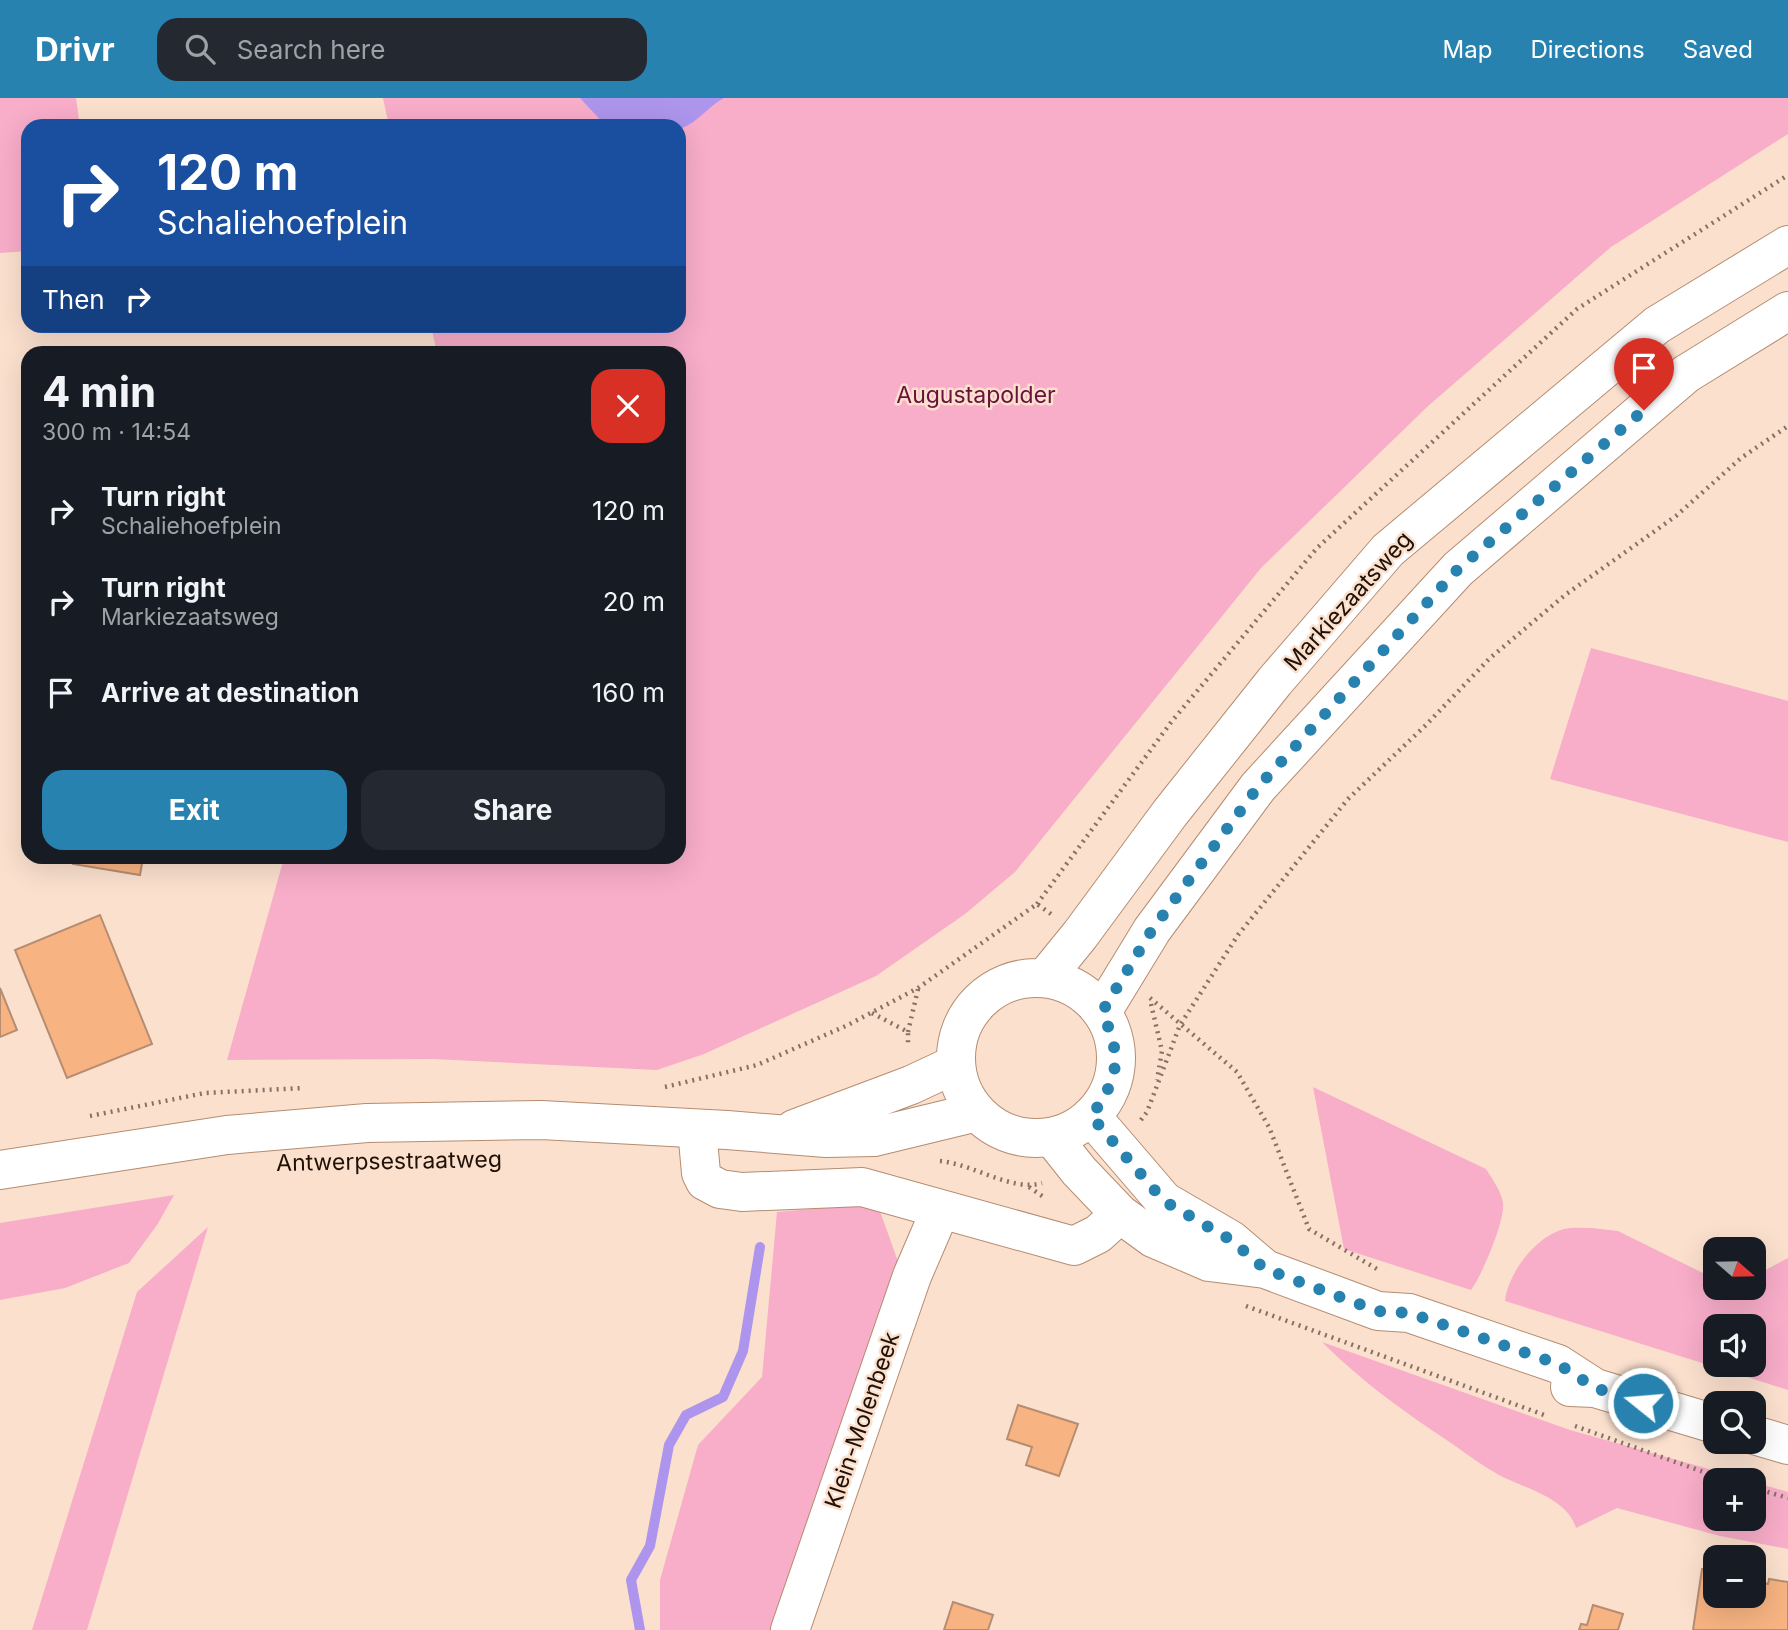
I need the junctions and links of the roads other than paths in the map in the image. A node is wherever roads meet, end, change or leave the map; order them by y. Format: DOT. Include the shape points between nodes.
graph roads {
  1 [pos="1788,245"];
  2 [pos="1788,311"];
  3 [pos="1045,978"];
  4 [pos="1102,1012"];
  5 [pos="956,1064"];
  6 [pos="977,1112"];
  7 [pos="1091,1116"];
  8 [pos="697,1129"];
  9 [pos="779,1134"];
  10 [pos="1052,1137"];
  11 [pos="0,1170"];
  12 [pos="940,1211"];
  13 [pos="1120,1214"];
  14 [pos="1265,1269"];
  15 [pos="1703,1420"];
  16 [pos="1766,1439"];
  17 [pos="1788,1445"];
  18 [pos="790,1630"];
  1 -- 3 [label="main road, Markiezaatsweg" via="1657,325 1388,550 1275,681"];
  2 -- 4 [label="main road" via="1686,374 1458,569 1258,787 1152,930"];
  3 -- 4 [label="main road" via="1087,995"];
  3 -- 5 [label="main road" via="1017,980 991,991 971,1011 959,1036"];
  4 -- 7 [label="main road" via="1114,1038 1116,1066 1108,1093"];
  5 -- 6 [label="main road" via="962,1090"];
  5 -- 9 [label="main road, Antwerpsestraatweg"];
  6 -- 9 [label="main road, Antwerpsestraatweg" via="874,1137"];
  6 -- 10 [label="main road" via="992,1126 1011,1134"];
  7 -- 10 [label="main road"];
  7 -- 14 [label="main road" via="1164,1201 1231,1240"];
  8 -- 9 [label="main road, Antwerpsestraatweg"];
  8 -- 11 [label="main road, Antwerpsestraatweg" via="541,1120 367,1123 227,1135"];
  8 -- 12 [label="main road" via="701,1173 705,1181 720,1189 862,1187"];
  10 -- 13 [label="main road"];
  12 -- 13 [label="main road" via="1074,1246 1098,1234"];
  12 -- 18 [label="main road, Klein-Molenbeek" via="912,1276"];
  13 -- 14 [label="main road" via="1153,1238 1209,1262"];
  14 -- 15 [label="main road" via="1378,1311 1409,1313 1558,1364 1595,1388"];
  16 -- 17 [label="main road"];
}
